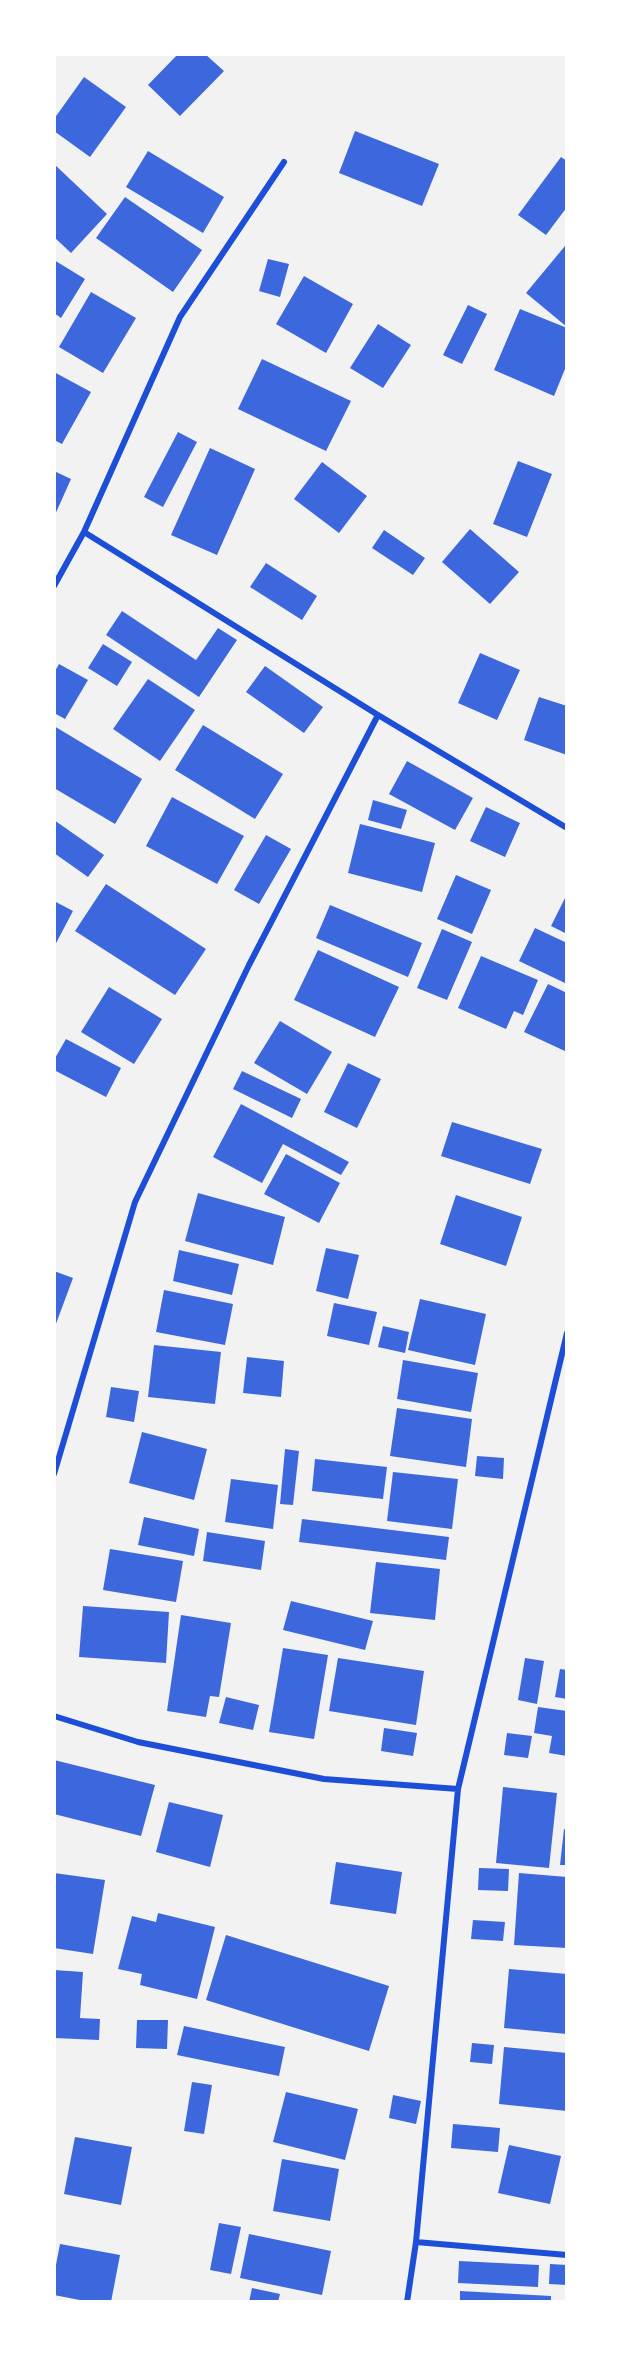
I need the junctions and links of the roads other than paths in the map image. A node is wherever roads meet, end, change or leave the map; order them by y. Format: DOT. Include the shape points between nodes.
graph roads {
  1 [pos="284,162"];
  2 [pos="84,532"];
  3 [pos="54,586"];
  4 [pos="378,715"];
  5 [pos="567,828"];
  6 [pos="567,1333"];
  7 [pos="54,1474"];
  8 [pos="54,1716"];
  9 [pos="458,1789"];
  10 [pos="416,2242"];
  11 [pos="567,2255"];
  12 [pos="407,2302"];
  1 -- 2 [label="street" via="180,317"];
  2 -- 3 [label="street"];
  2 -- 4 [label="street"];
  4 -- 5 [label="street"];
  4 -- 7 [label="street" via="249,965 135,1202"];
  6 -- 9 [label="street"];
  8 -- 9 [label="street" via="138,1742 324,1779"];
  9 -- 10 [label="street"];
  10 -- 11 [label="street"];
  10 -- 12 [label="street"];
}
